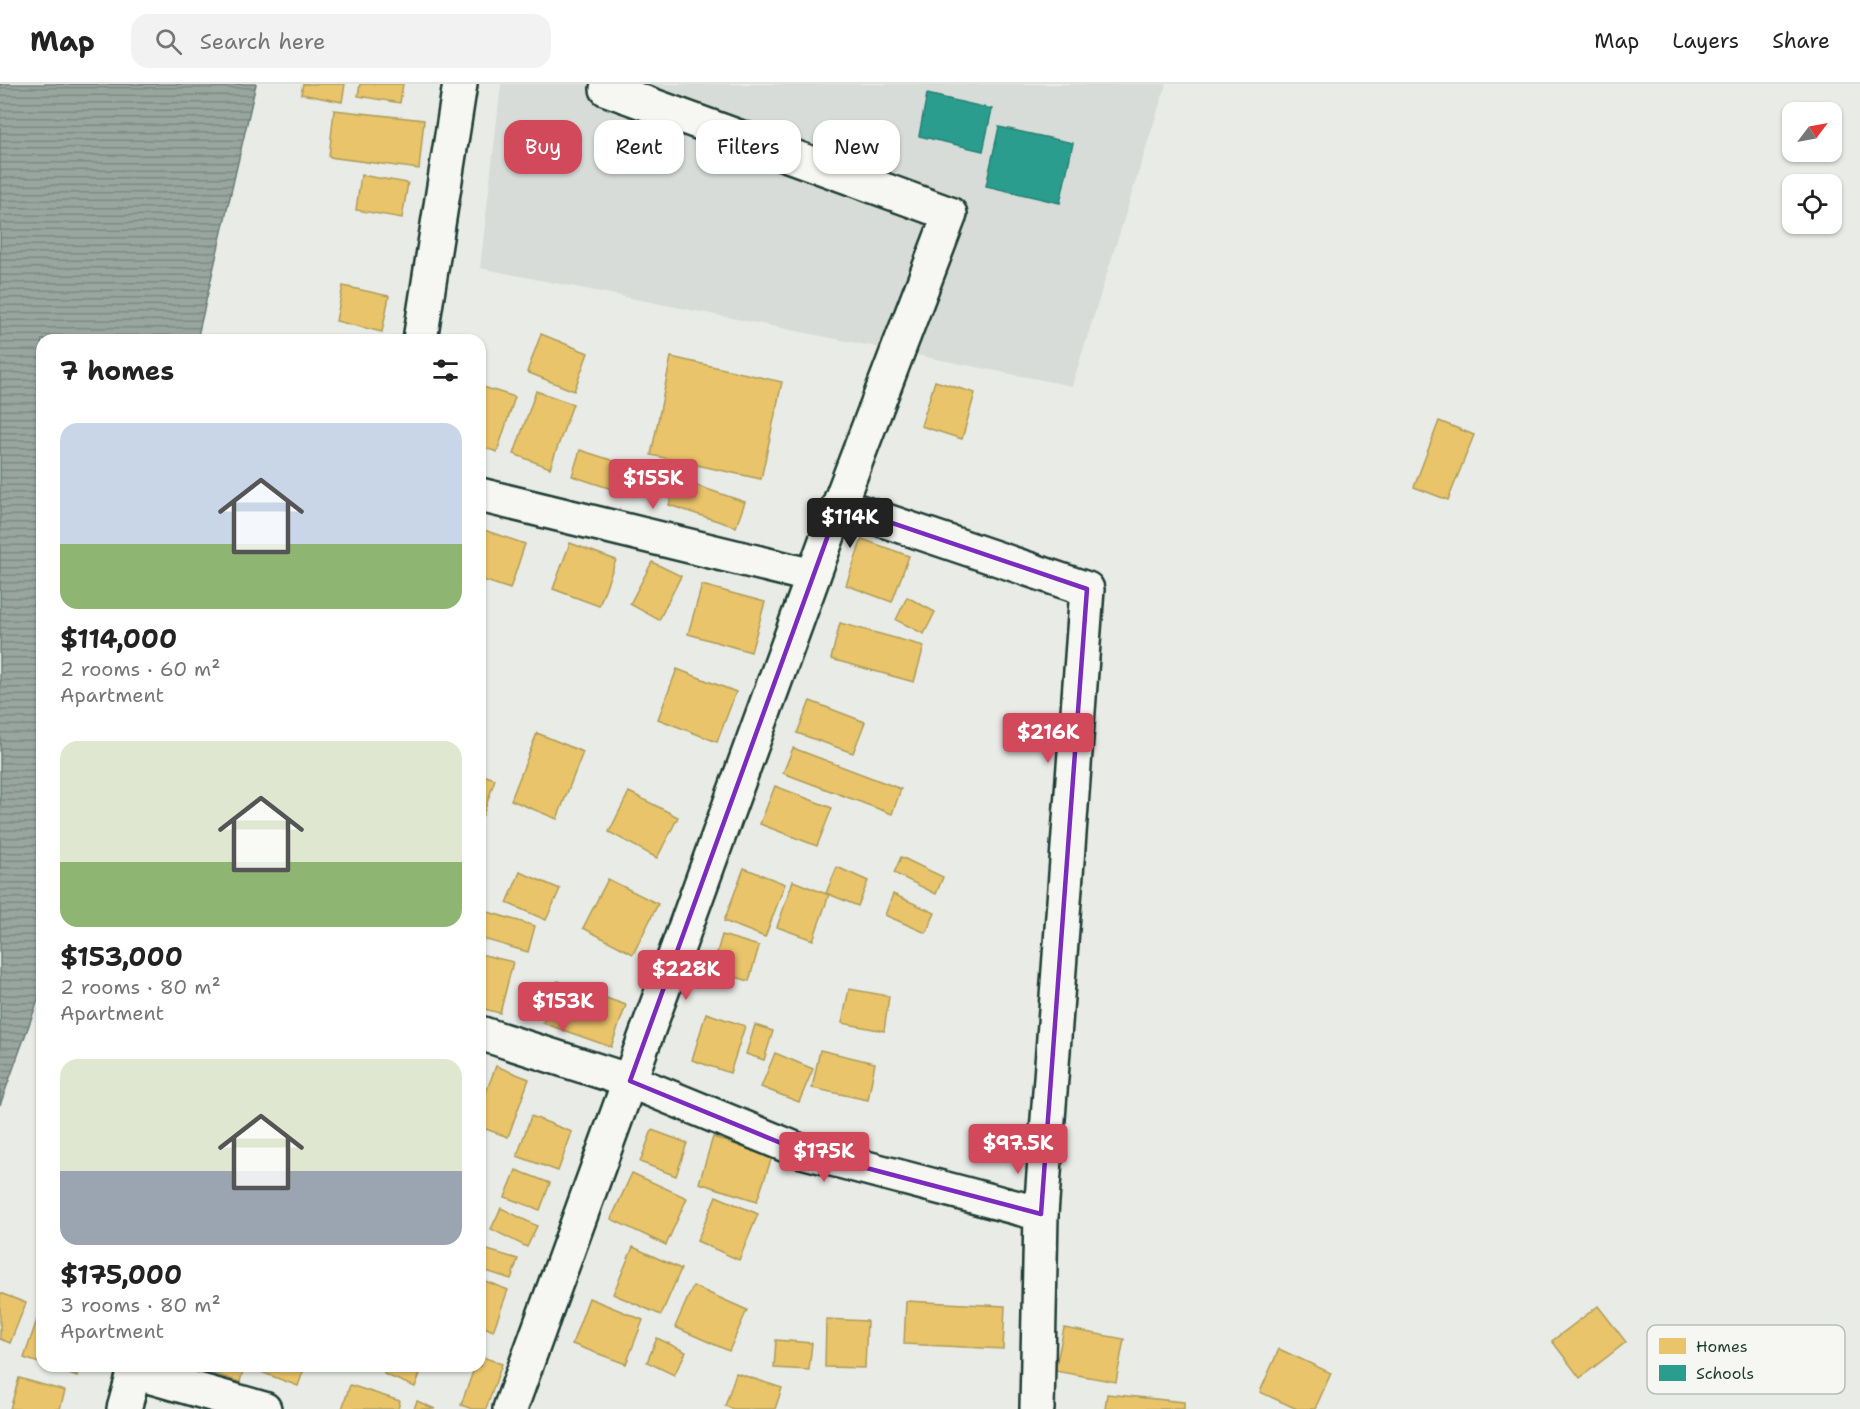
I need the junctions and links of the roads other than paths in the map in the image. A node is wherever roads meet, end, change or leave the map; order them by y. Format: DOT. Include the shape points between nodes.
graph roads {
  1 [pos="460,84"];
  2 [pos="607,89"];
  3 [pos="421,334"];
  4 [pos="486,496"];
  5 [pos="839,506"];
  6 [pos="813,576"];
  7 [pos="486,1035"];
  8 [pos="630,1081"];
  9 [pos="1041,1214"];
  10 [pos="134,1372"];
  11 [pos="145,1372"];
  12 [pos="124,1409"];
  13 [pos="264,1409"];
  14 [pos="510,1409"];
  15 [pos="1037,1409"];
  1 -- 3 [label="street"];
  2 -- 5 [label="street" via="950,214"];
  4 -- 6 [label="street"];
  5 -- 6 [label="street"];
  5 -- 9 [label="street" via="1087,589"];
  6 -- 8 [label="street"];
  7 -- 8 [label="street"];
  8 -- 9 [label="street" via="798,1150"];
  8 -- 14 [label="street"];
  9 -- 15 [label="street"];
  10 -- 12 [label="street"];
  11 -- 13 [label="street"];
}
